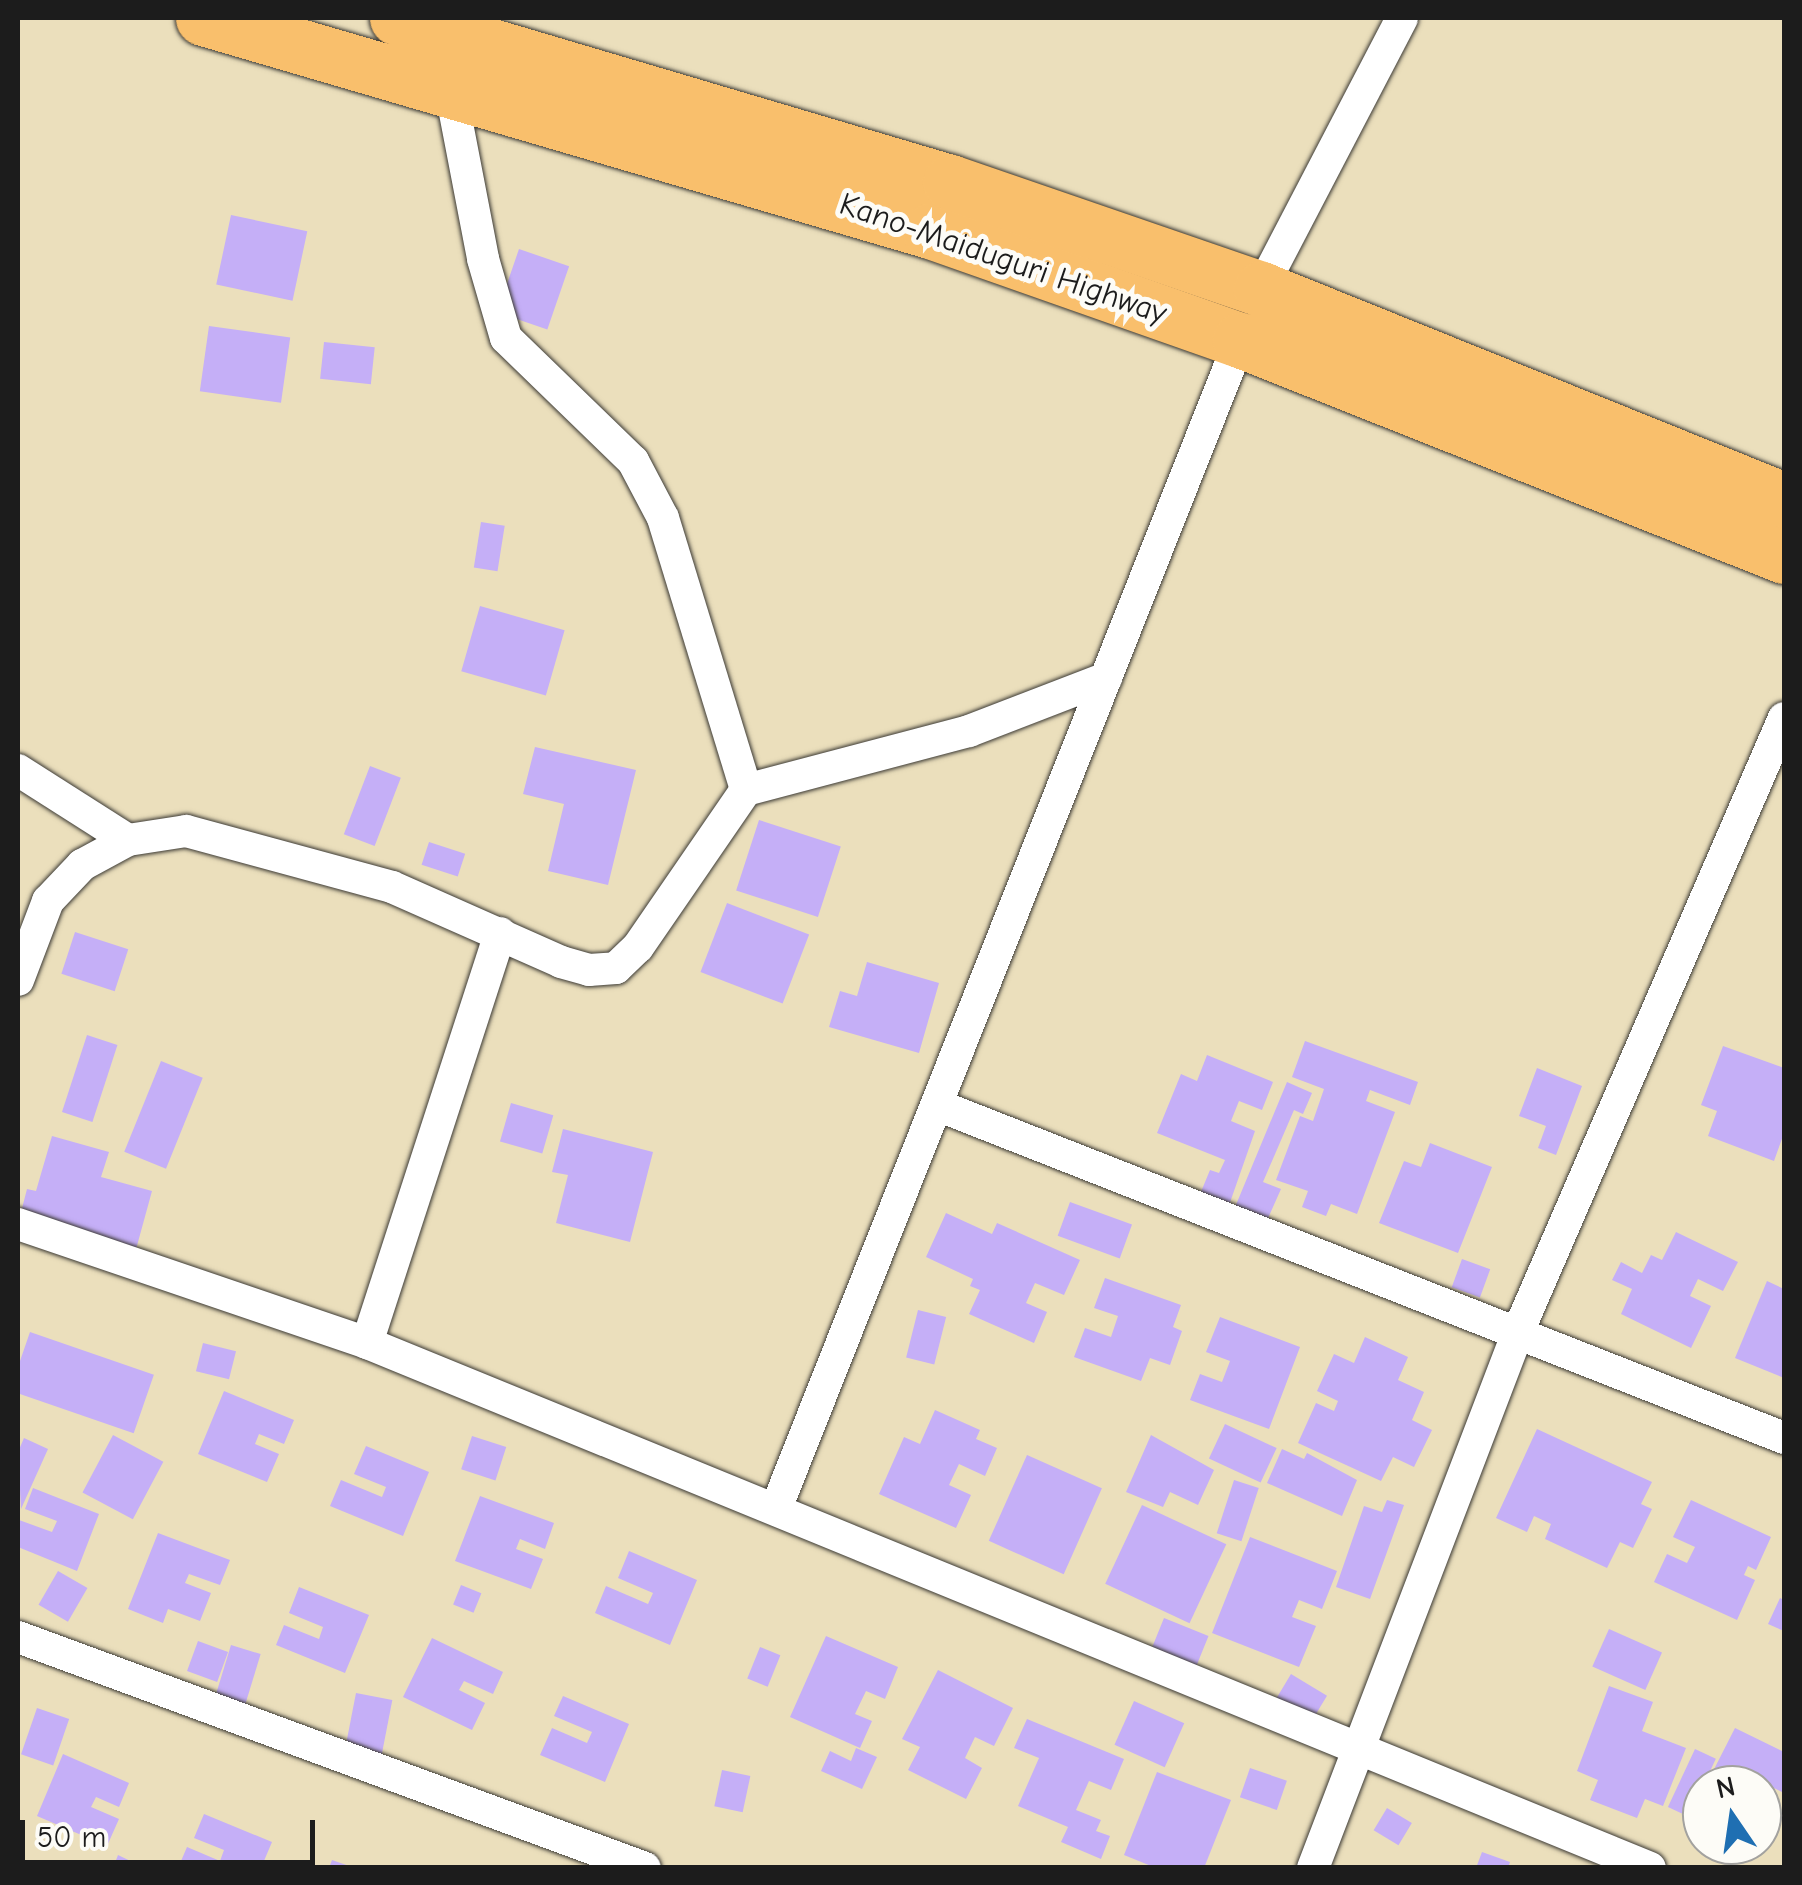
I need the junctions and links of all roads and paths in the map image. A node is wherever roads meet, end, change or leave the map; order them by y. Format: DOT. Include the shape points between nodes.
graph roads {
  1 [pos="203,18"];
  2 [pos="397,18"];
  3 [pos="1405,18"];
  4 [pos="450,87"];
  5 [pos="1261,288"];
  6 [pos="1240,340"];
  7 [pos="1784,500"];
  8 [pos="1784,556"];
  9 [pos="1106,678"];
  10 [pos="1784,718"];
  11 [pos="18,770"];
  12 [pos="746,790"];
  13 [pos="128,840"];
  14 [pos="500,933"];
  15 [pos="18,980"];
  16 [pos="937,1105"];
  17 [pos="18,1224"];
  18 [pos="1518,1332"];
  19 [pos="367,1343"];
  20 [pos="1784,1438"];
  21 [pos="776,1506"];
  22 [pos="18,1637"];
  23 [pos="1358,1752"];
  24 [pos="644,1868"];
  25 [pos="1313,1868"];
  26 [pos="1650,1868"];
  1 -- 4 [label="highway, Kano-Maiduguri Highway"];
  2 -- 5 [label="highway, Kano-Maiduguri Highway" via="950,182"];
  3 -- 5 [label="street"];
  4 -- 6 [label="highway, Kano-Maiduguri Highway" via="930,231"];
  4 -- 12 [label="street" via="483,259 506,338 632,461 663,518"];
  5 -- 7 [label="highway, Kano-Maiduguri Highway"];
  6 -- 8 [label="highway, Kano-Maiduguri Highway"];
  6 -- 9 [label="street"];
  9 -- 12 [label="street" via="969,731"];
  9 -- 16 [label="street"];
  10 -- 18 [label="street"];
  11 -- 13 [label="street"];
  12 -- 14 [label="street" via="638,947 616,968 561,962"];
  13 -- 14 [label="street" via="186,831 392,887"];
  13 -- 15 [label="street" via="82,866 48,902"];
  14 -- 19 [label="street"];
  16 -- 18 [label="street"];
  16 -- 21 [label="street"];
  17 -- 19 [label="street"];
  18 -- 20 [label="street"];
  18 -- 23 [label="street"];
  19 -- 21 [label="street"];
  21 -- 23 [label="street"];
  22 -- 24 [label="street"];
  23 -- 25 [label="street"];
  23 -- 26 [label="street"];
}
